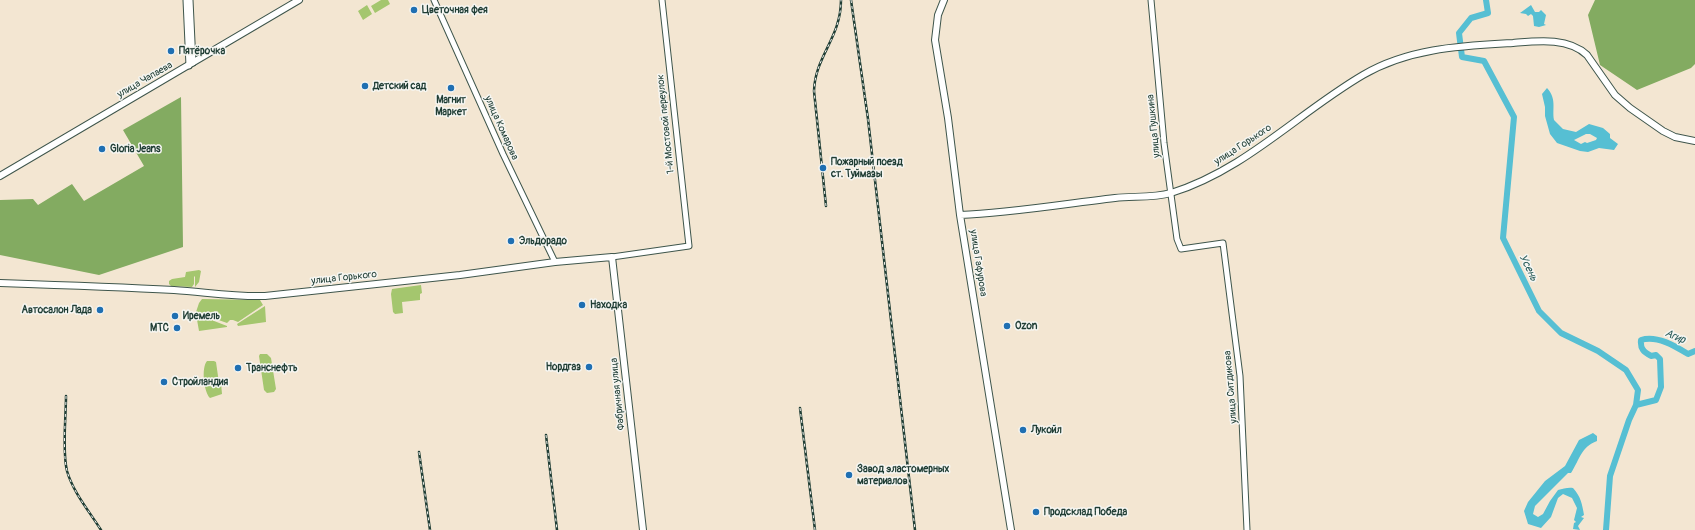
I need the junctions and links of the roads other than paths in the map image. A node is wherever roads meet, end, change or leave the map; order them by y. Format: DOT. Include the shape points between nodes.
graph roads {
  1 [pos="186,0"];
  2 [pos="190,0"];
  3 [pos="298,0"];
  4 [pos="434,0"];
  5 [pos="662,0"];
  6 [pos="944,0"];
  7 [pos="1151,0"];
  8 [pos="191,64"];
  9 [pos="1695,141"];
  10 [pos="0,176"];
  11 [pos="1171,193"];
  12 [pos="960,215"];
  13 [pos="1224,243"];
  14 [pos="689,246"];
  15 [pos="612,257"];
  16 [pos="555,262"];
  17 [pos="0,283"];
  18 [pos="643,530"];
  19 [pos="1011,530"];
  20 [pos="1247,530"];
  1 -- 8 [label="street"];
  2 -- 8 [label="street"];
  3 -- 8 [label="main road, улица Чапаева"];
  4 -- 16 [label="street, улица Комарова"];
  5 -- 14 [label="street, 1-й Мостовой переулок"];
  6 -- 12 [label="main road, улица Гафурова" via="938,15 935,40"];
  7 -- 11 [label="street, улица Пушкина" via="1163,136"];
  8 -- 10 [label="main road, улица Чапаева"];
  9 -- 11 [label="main road, улица Горького" via="1663,132 1630,108 1615,95 1587,55 1568,43 1519,42 1449,47 1415,54 1364,74 1247,157 1210,177"];
  11 -- 12 [label="main road, улица Горького"];
  11 -- 13 [label="street, улица Пушкина" via="1177,239 1181,249"];
  12 -- 19 [label="main road, улица Гафурова"];
  13 -- 20 [label="street, улица Ситдикова" via="1240,376"];
  14 -- 15 [label="street, улица Горького"];
  15 -- 16 [label="main road, улица Горького"];
  15 -- 18 [label="main road, Фабричная улица"];
  16 -- 17 [label="main road, улица Горького" via="265,296"];
}
